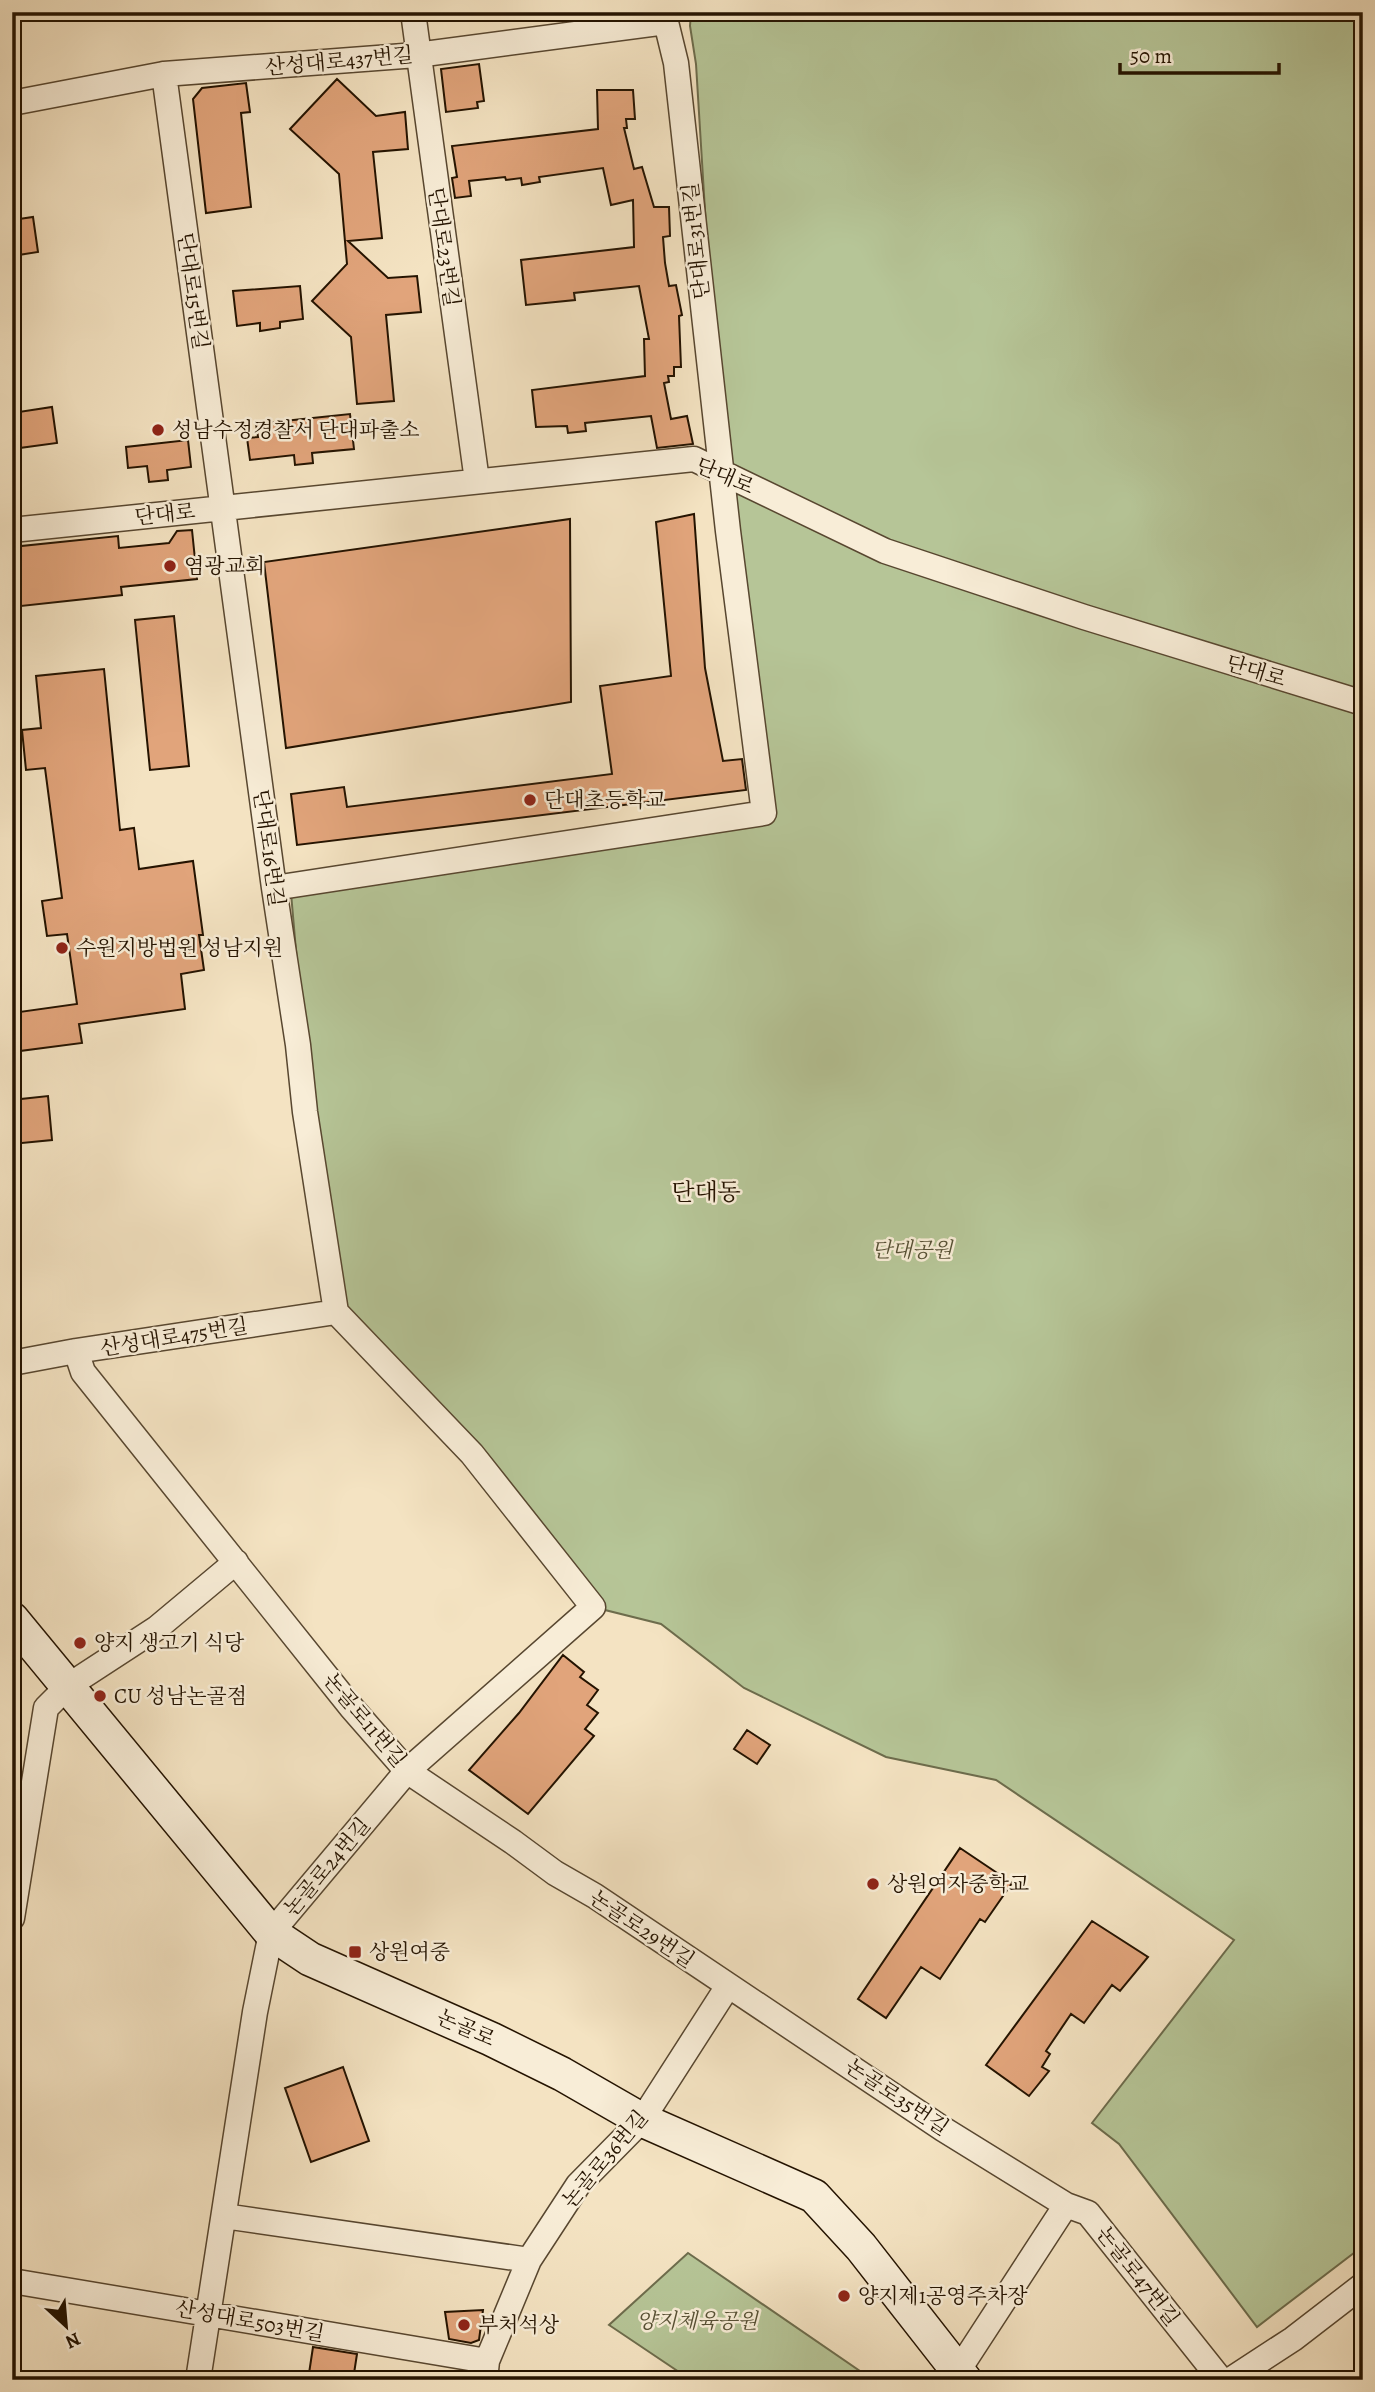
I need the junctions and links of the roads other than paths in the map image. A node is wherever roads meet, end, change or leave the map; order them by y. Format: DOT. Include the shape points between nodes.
graph roads {
  1 [pos="413,12"];
  2 [pos="667,17"];
  3 [pos="417,55"];
  4 [pos="164,74"];
  5 [pos="12,103"];
  6 [pos="721,471"];
  7 [pos="477,481"];
  8 [pos="222,508"];
  9 [pos="12,530"];
  10 [pos="1363,703"];
  11 [pos="274,888"];
  12 [pos="336,1312"];
  13 [pos="76,1352"];
  14 [pos="12,1363"];
  15 [pos="236,1562"];
  16 [pos="18,1634"];
  17 [pos="68,1686"];
  18 [pos="407,1771"];
  19 [pos="17,1865"];
  20 [pos="555,1873"];
  21 [pos="12,1919"];
  22 [pos="271,1933"];
  23 [pos="728,1986"];
  24 [pos="642,2120"];
  25 [pos="1066,2205"];
  26 [pos="224,2216"];
  27 [pos="529,2260"];
  28 [pos="12,2281"];
  29 [pos="1363,2285"];
  30 [pos="209,2314"];
  31 [pos="486,2370"];
  32 [pos="961,2375"];
  33 [pos="198,2380"];
  34 [pos="1220,2380"];
  35 [pos="1230,2380"];
  1 -- 3 [label="street, 단대로23번길"];
  2 -- 3 [label="street, 산성대로437번길"];
  2 -- 6 [label="street, 단대로31번길" via="676,63"];
  3 -- 4 [label="street, 산성대로437번길"];
  3 -- 7 [label="street, 단대로23번길"];
  4 -- 5 [label="street, 산성대로437번길"];
  4 -- 8 [label="street, 단대로15번길"];
  6 -- 7 [label="street, 단대로" via="694,459"];
  6 -- 10 [label="street, 단대로" via="885,551"];
  6 -- 11 [label="street, 단대로31번길" via="764,813"];
  7 -- 8 [label="street, 단대로"];
  8 -- 9 [label="street, 단대로"];
  8 -- 11 [label="street, 단대로16번길"];
  11 -- 12 [label="street, 단대로16번길"];
  12 -- 13 [label="street, 산성대로475번길"];
  12 -- 18 [label="street, 논골로24번길" via="472,1454 593,1607"];
  13 -- 14 [label="street, 산성대로475번길"];
  13 -- 15 [label="street, 논골로11번길" via="83,1372"];
  15 -- 17 [label="street" via="158,1628"];
  15 -- 18 [label="street, 논골로11번길"];
  16 -- 17 [label="street, 논골로"];
  17 -- 19 [label="street" via="46,1708"];
  17 -- 22 [label="street, 논골로"];
  18 -- 20 [label="street, 논골로11번길"];
  18 -- 22 [label="street, 논골로24번길"];
  19 -- 21 [label="street"];
  20 -- 23 [label="street, 논골로29번길"];
  22 -- 24 [label="street, 논골로" via="310,1959 491,2039"];
  22 -- 26 [label="street, 논골로24번길"];
  23 -- 24 [label="street, 논골로36번길"];
  23 -- 25 [label="street, 논골로35번길"];
  24 -- 27 [label="street, 논골로36번길" via="578,2185"];
  24 -- 32 [label="street, 논골로" via="814,2196 870,2258"];
  25 -- 32 [label="street"];
  25 -- 34 [label="street, 논골로47번길" via="1088,2213"];
  26 -- 27 [label="street"];
  26 -- 30 [label="street, 논골로24번길"];
  27 -- 31 [label="street, 논골로36번길"];
  28 -- 30 [label="street, 산성대로503번길"];
  29 -- 35 [label="street"];
  30 -- 31 [label="street, 산성대로503번길"];
  30 -- 33 [label="street, 논골로24번길"];
}
